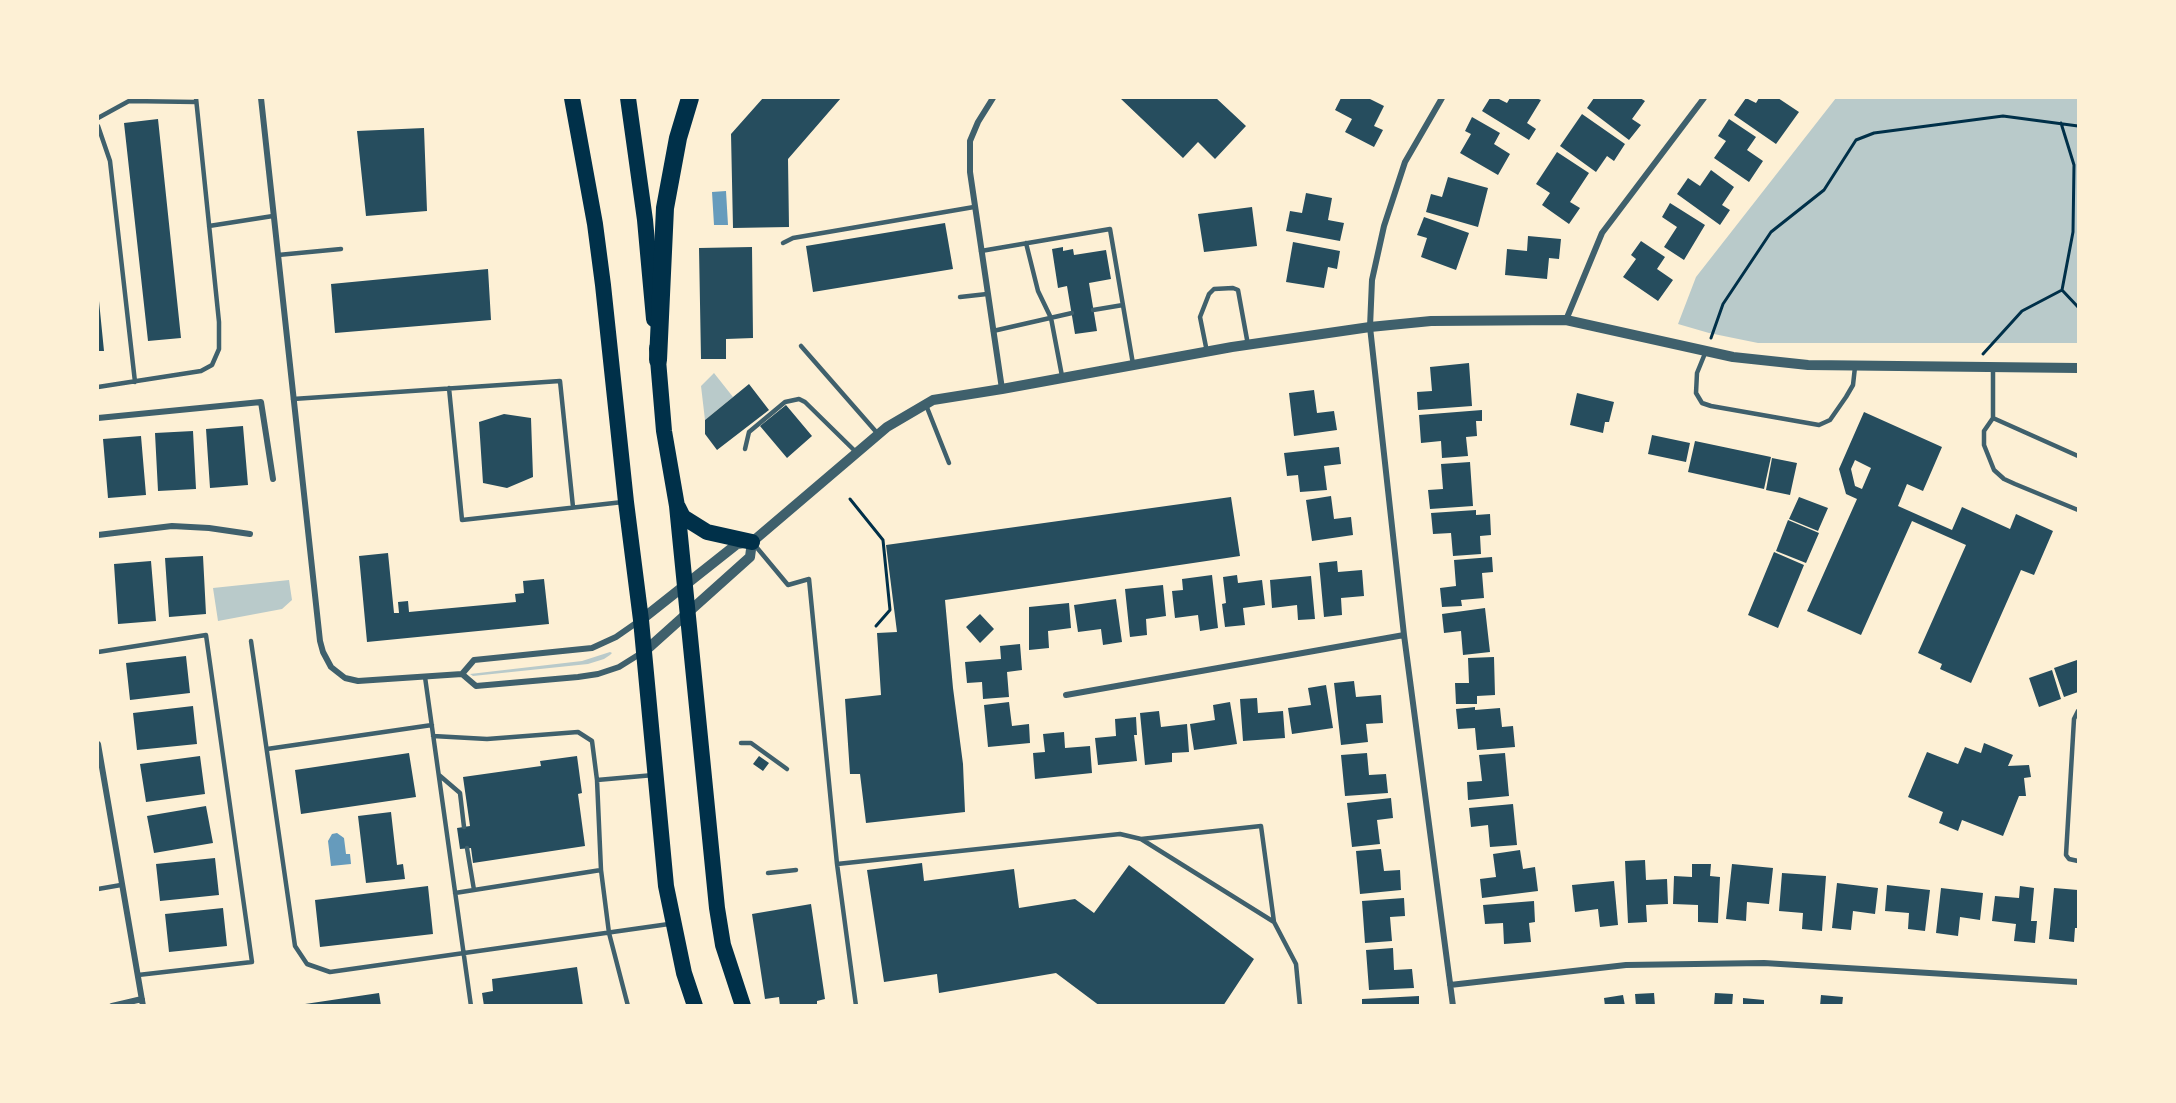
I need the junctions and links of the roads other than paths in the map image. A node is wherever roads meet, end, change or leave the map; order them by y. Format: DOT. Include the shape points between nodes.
graph roads {
  1 [pos="261,98"];
  2 [pos="572,98"];
  3 [pos="628,98"];
  4 [pos="690,98"];
  5 [pos="993,98"];
  6 [pos="1442,98"];
  7 [pos="1704,98"];
  8 [pos="196,100"];
  9 [pos="98,118"];
  10 [pos="98,126"];
  11 [pos="974,207"];
  12 [pos="273,216"];
  13 [pos="209,226"];
  14 [pos="783,243"];
  15 [pos="1026,243"];
  16 [pos="341,249"];
  17 [pos="981,251"];
  18 [pos="278,255"];
  19 [pos="987,294"];
  20 [pos="960,297"];
  21 [pos="1123,305"];
  22 [pos="1093,310"];
  23 [pos="1072,313"];
  24 [pos="1051,318"];
  25 [pos="1566,320"];
  26 [pos="1370,327"];
  27 [pos="993,331"];
  28 [pos="1248,345"];
  29 [pos="801,346"];
  30 [pos="1706,351"];
  31 [pos="1207,352"];
  32 [pos="658,360"];
  33 [pos="1133,365"];
  34 [pos="1855,365"];
  35 [pos="1993,367"];
  36 [pos="2079,368"];
  37 [pos="1062,378"];
  38 [pos="135,382"];
  39 [pos="98,387"];
  40 [pos="449,388"];
  41 [pos="1002,389"];
  42 [pos="293,399"];
  43 [pos="926,405"];
  44 [pos="98,418"];
  45 [pos="1993,418"];
  46 [pos="878,434"];
  47 [pos="745,449"];
  48 [pos="857,453"];
  49 [pos="2079,456"];
  50 [pos="949,463"];
  51 [pos="273,479"];
  52 [pos="626,502"];
  53 [pos="677,506"];
  54 [pos="573,507"];
  55 [pos="2079,510"];
  56 [pos="250,534"];
  57 [pos="98,536"];
  58 [pos="752,542"];
  59 [pos="685,588"];
  60 [pos="687,612"];
  61 [pos="641,620"];
  62 [pos="1404,634"];
  63 [pos="251,641"];
  64 [pos="98,652"];
  65 [pos="644,652"];
  66 [pos="462,674"];
  67 [pos="424,677"];
  68 [pos="1066,695"];
  69 [pos="2079,711"];
  70 [pos="432,725"];
  71 [pos="433,736"];
  72 [pos="741,743"];
  73 [pos="98,744"];
  74 [pos="267,750"];
  75 [pos="99,768"];
  76 [pos="787,769"];
  77 [pos="439,775"];
  78 [pos="656,775"];
  79 [pos="597,780"];
  80 [pos="464,827"];
  81 [pos="1141,839"];
  82 [pos="467,848"];
  83 [pos="2079,861"];
  84 [pos="837,864"];
  85 [pos="601,870"];
  86 [pos="796,870"];
  87 [pos="768,873"];
  88 [pos="122,885"];
  89 [pos="98,889"];
  90 [pos="474,890"];
  91 [pos="456,893"];
  92 [pos="1274,922"];
  93 [pos="672,924"];
  94 [pos="609,933"];
  95 [pos="464,955"];
  96 [pos="138,975"];
  97 [pos="2079,982"];
  98 [pos="1450,985"];
  99 [pos="143,1002"];
  100 [pos="112,1005"];
  101 [pos="471,1005"];
  102 [pos="628,1005"];
  103 [pos="695,1005"];
  104 [pos="743,1005"];
  105 [pos="856,1005"];
  106 [pos="1300,1005"];
  107 [pos="1453,1005"];
  1 -- 12 [label="street"];
  2 -- 52 [label="highway" via="595,224"];
  3 -- 32 [label="highway" via="645,220"];
  4 -- 32 [label="highway" via="665,208"];
  5 -- 11 [label="street" via="970,141"];
  6 -- 26 [label="street" via="1405,162 1384,226 1372,280"];
  7 -- 25 [label="street" via="1602,233"];
  8 -- 9 [label="lane" via="129,101"];
  8 -- 13 [label="lane"];
  10 -- 38 [label="lane" via="110,161"];
  11 -- 14 [label="lane" via="793,238"];
  11 -- 17 [label="street"];
  12 -- 13 [label="lane"];
  12 -- 18 [label="street"];
  13 -- 38 [label="lane" via="219,322 219,349 212,365 201,371"];
  15 -- 17 [label="lane"];
  15 -- 21 [label="lane" via="1110,229"];
  15 -- 24 [label="lane" via="1038,291"];
  16 -- 18 [label="lane"];
  17 -- 19 [label="street"];
  18 -- 42 [label="street"];
  19 -- 20 [label="lane"];
  19 -- 27 [label="street"];
  21 -- 22 [label="lane"];
  21 -- 33 [label="lane"];
  23 -- 24 [label="lane"];
  24 -- 27 [label="lane"];
  24 -- 37 [label="lane"];
  25 -- 26 [label="street" via="1431,321"];
  25 -- 30 [label="street"];
  26 -- 28 [label="street"];
  26 -- 62 [label="street"];
  27 -- 41 [label="street"];
  28 -- 31 [label="street"];
  28 -- 31 [label="lane" via="1238,290 1214,289 1200,316"];
  29 -- 46 [label="lane"];
  30 -- 34 [label="street" via="1808,365"];
  30 -- 34 [label="lane" via="1697,373 1696,393 1702,403 1819,425 1830,420 1846,397 1853,385"];
  31 -- 33 [label="street"];
  32 -- 53 [label="highway" via="664,431"];
  33 -- 37 [label="street"];
  34 -- 35 [label="street"];
  35 -- 36 [label="street"];
  35 -- 45 [label="lane"];
  37 -- 41 [label="street"];
  38 -- 39 [label="lane"];
  40 -- 42 [label="lane"];
  40 -- 54 [label="lane" via="560,381"];
  40 -- 54 [label="lane" via="462,520"];
  41 -- 43 [label="street" via="933,400"];
  42 -- 67 [label="street" via="323,652 331,667 345,678 358,681"];
  43 -- 46 [label="street"];
  43 -- 50 [label="lane"];
  44 -- 51 [label="street" via="261,402"];
  45 -- 49 [label="lane"];
  45 -- 55 [label="lane" via="1984,431 1984,445 1994,470 2015,484"];
  46 -- 48 [label="street"];
  47 -- 48 [label="lane" via="749,432 785,402 799,399"];
  48 -- 58 [label="street"];
  52 -- 54 [label="lane"];
  52 -- 61 [label="highway"];
  53 -- 58 [label="highway" via="683,517 707,532"];
  53 -- 59 [label="highway"];
  56 -- 57 [label="street" via="172,526"];
  58 -- 59 [label="street" via="737,544"];
  58 -- 60 [label="street" via="750,557"];
  58 -- 84 [label="lane" via="788,585 808,579"];
  59 -- 60 [label="highway"];
  59 -- 61 [label="street"];
  60 -- 65 [label="street"];
  60 -- 104 [label="highway" via="717,908 723,945"];
  61 -- 65 [label="highway"];
  61 -- 66 [label="street" via="592,648 474,660"];
  62 -- 68 [label="street"];
  62 -- 98 [label="street"];
  63 -- 74 [label="lane"];
  64 -- 96 [label="lane" via="206,635 252,962"];
  65 -- 66 [label="street" via="619,667 578,677 476,686"];
  65 -- 78 [label="highway"];
  66 -- 67 [label="street"];
  67 -- 70 [label="lane"];
  69 -- 83 [label="lane" via="2074,719 2066,855"];
  70 -- 71 [label="lane"];
  70 -- 74 [label="lane"];
  71 -- 77 [label="lane"];
  71 -- 79 [label="lane" via="487,739 578,732 592,741"];
  72 -- 76 [label="lane" via="751,743"];
  73 -- 75 [label="street"];
  74 -- 95 [label="lane" via="295,946 307,964 330,972"];
  75 -- 88 [label="street"];
  77 -- 80 [label="lane" via="460,793"];
  77 -- 91 [label="lane"];
  78 -- 79 [label="lane"];
  78 -- 93 [label="highway"];
  79 -- 85 [label="lane"];
  81 -- 84 [label="lane" via="1120,834"];
  81 -- 92 [label="lane"];
  81 -- 92 [label="lane" via="1261,826"];
  82 -- 90 [label="lane"];
  84 -- 105 [label="lane"];
  85 -- 90 [label="lane"];
  85 -- 94 [label="lane"];
  86 -- 87 [label="lane"];
  88 -- 89 [label="lane"];
  88 -- 96 [label="street"];
  90 -- 91 [label="lane"];
  91 -- 95 [label="lane"];
  92 -- 106 [label="lane" via="1296,964"];
  93 -- 94 [label="lane"];
  93 -- 103 [label="highway"];
  94 -- 95 [label="lane"];
  94 -- 102 [label="lane"];
  95 -- 101 [label="lane"];
  96 -- 99 [label="street"];
  97 -- 98 [label="street" via="1764,963 1626,965"];
  98 -- 107 [label="street"];
  99 -- 100 [label="street"];
}
